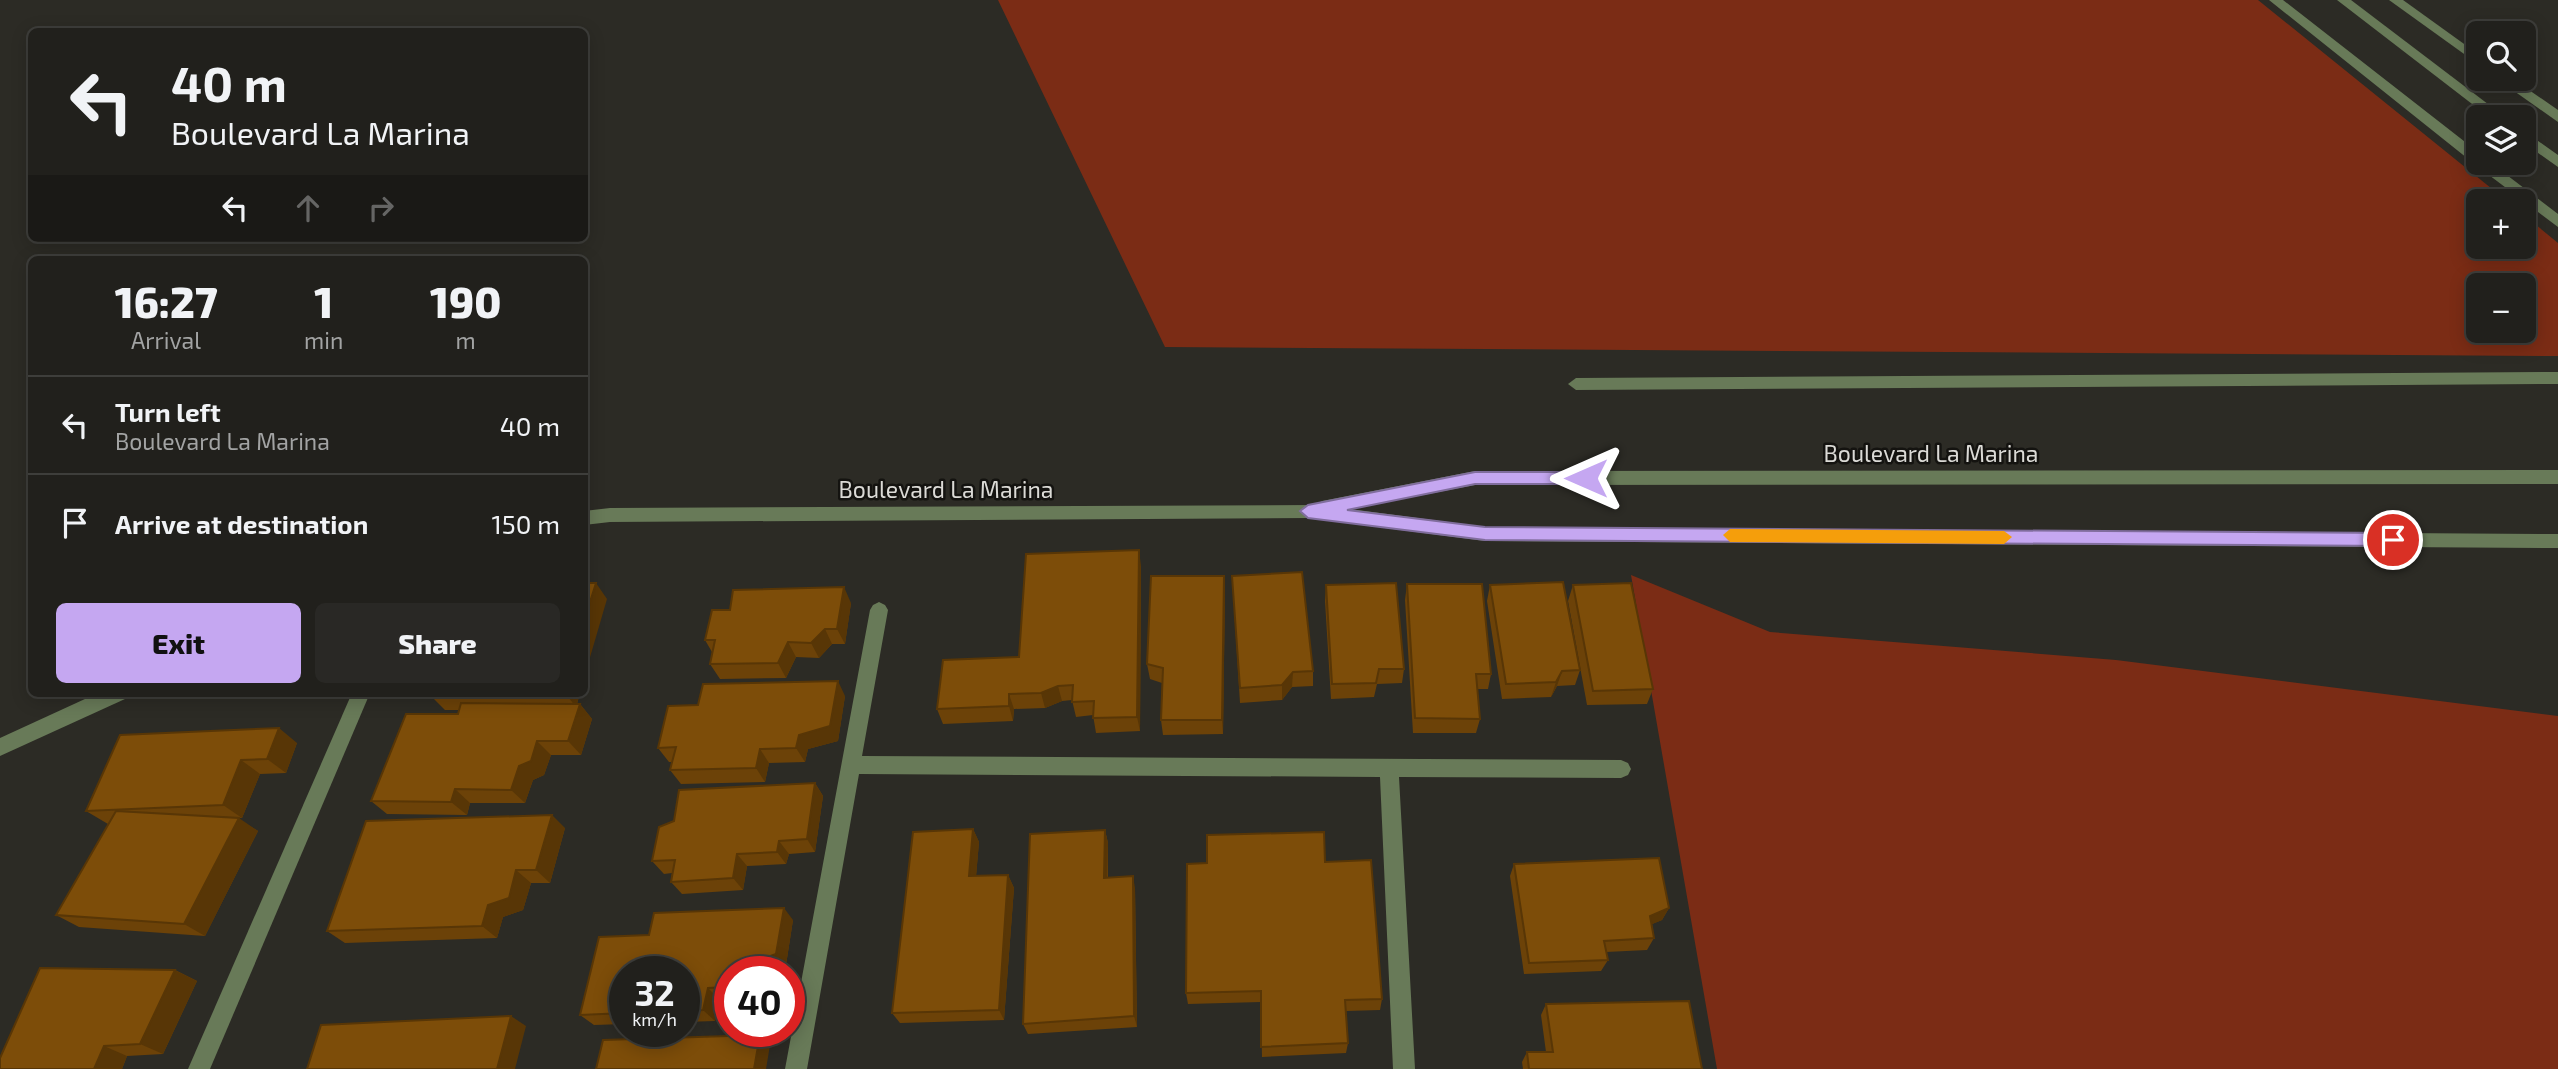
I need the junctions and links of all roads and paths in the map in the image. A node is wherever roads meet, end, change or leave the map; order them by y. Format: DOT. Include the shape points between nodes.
graph roads {
  1 [pos="2275,0"];
  2 [pos="2343,0"];
  3 [pos="2395,0"];
  4 [pos="2466,51"];
  5 [pos="2521,91"];
  6 [pos="2482,105"];
  7 [pos="2558,117"];
  8 [pos="2536,145"];
  9 [pos="2466,150"];
  10 [pos="2558,162"];
  11 [pos="2497,175"];
  12 [pos="2558,222"];
  13 [pos="2558,378"];
  14 [pos="1576,384"];
  15 [pos="2558,477"];
  16 [pos="1308,511"];
  17 [pos="588,518"];
  18 [pos="2558,541"];
  19 [pos="879,610"];
  20 [pos="109,697"];
  21 [pos="358,697"];
  22 [pos="0,747"];
  23 [pos="852,765"];
  24 [pos="1389,766"];
  25 [pos="1620,769"];
  26 [pos="200,1069"];
  27 [pos="796,1069"];
  28 [pos="1404,1069"];
  1 -- 9 [label="street"];
  2 -- 6 [label="street"];
  3 -- 4 [label="street"];
  5 -- 7 [label="street"];
  8 -- 10 [label="street"];
  11 -- 12 [label="street"];
  13 -- 14 [label="street"];
  15 -- 16 [label="street, Boulevard La Marina" via="1475,478"];
  16 -- 17 [label="street, Boulevard La Marina"];
  16 -- 18 [label="street, Boulevard La Marina" via="1485,534"];
  19 -- 23 [label="street"];
  20 -- 22 [label="street"];
  21 -- 26 [label="street"];
  23 -- 24 [label="street"];
  23 -- 27 [label="street"];
  24 -- 25 [label="street"];
  24 -- 28 [label="street"];
}
